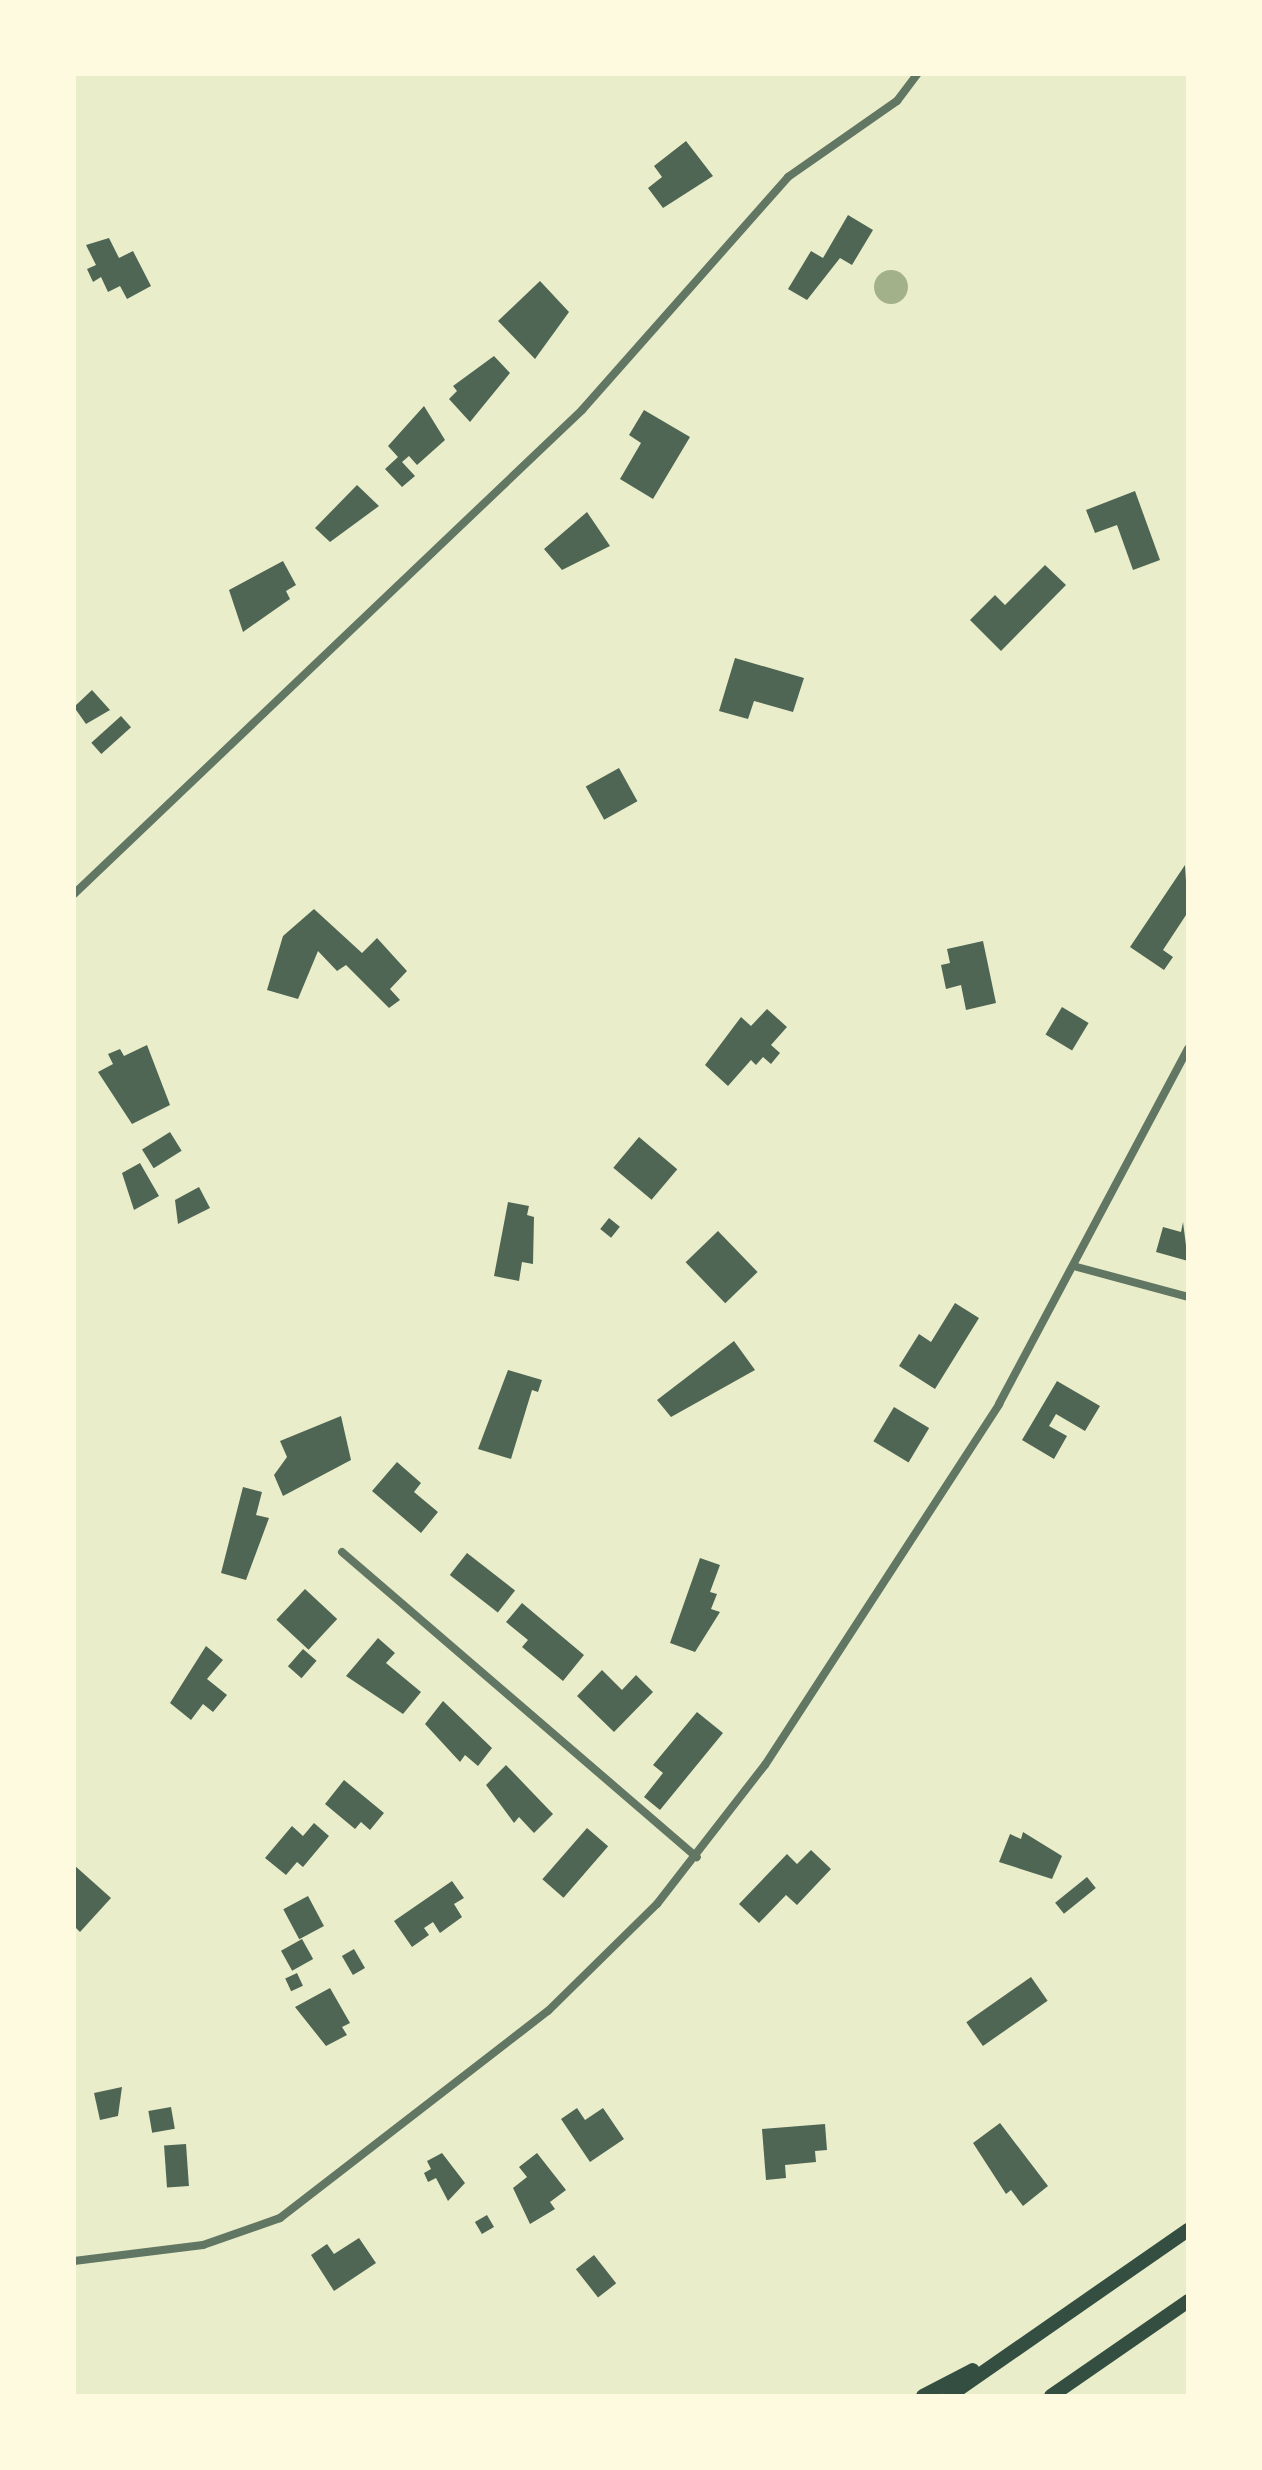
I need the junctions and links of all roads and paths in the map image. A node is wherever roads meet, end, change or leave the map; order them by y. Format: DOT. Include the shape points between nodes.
graph roads {
  1 [pos="917,74"];
  2 [pos="74,894"];
  3 [pos="1188,1049"];
  4 [pos="1077,1267"];
  5 [pos="1188,1297"];
  6 [pos="342,1552"];
  7 [pos="697,1857"];
  8 [pos="1188,2230"];
  9 [pos="74,2261"];
  10 [pos="1188,2301"];
  11 [pos="1026,2342"];
  12 [pos="923,2396"];
  13 [pos="949,2396"];
  14 [pos="1051,2396"];
  1 -- 2 [label="street" via="897,101 788,177 582,410"];
  3 -- 4 [label="street"];
  4 -- 5 [label="street"];
  4 -- 7 [label="street" via="999,1404 765,1765"];
  6 -- 7 [label="street"];
  7 -- 9 [label="street" via="548,2011 304,2203 264,2227 203,2245"];
  8 -- 11 [label="highway"];
  10 -- 14 [label="highway"];
  11 -- 12 [label="highway"];
  11 -- 13 [label="highway"];
}
